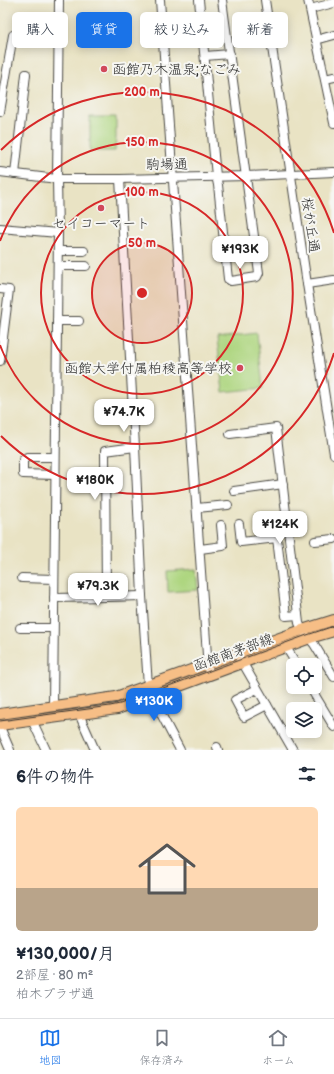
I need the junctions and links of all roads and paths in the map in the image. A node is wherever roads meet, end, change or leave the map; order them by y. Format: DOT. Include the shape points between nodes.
graph roads {
  1 [pos="59,0"];
  2 [pos="160,0"];
  3 [pos="199,0"];
  4 [pos="222,0"];
  5 [pos="265,0"];
  6 [pos="308,0"];
  7 [pos="334,3"];
  8 [pos="310,9"];
  9 [pos="334,35"];
  10 [pos="12,38"];
  11 [pos="316,40"];
  12 [pos="230,54"];
  13 [pos="205,56"];
  14 [pos="4,66"];
  15 [pos="26,74"];
  16 [pos="334,76"];
  17 [pos="324,79"];
  18 [pos="0,112"];
  19 [pos="334,123"];
  20 [pos="0,172"];
  21 [pos="15,174"];
  22 [pos="290,174"];
  23 [pos="333,174"];
  24 [pos="216,176"];
  25 [pos="247,176"];
  26 [pos="173,177"];
  27 [pos="120,178"];
  28 [pos="58,179"];
  29 [pos="0,228"];
  30 [pos="58,234"];
  31 [pos="58,251"];
  32 [pos="84,251"];
  33 [pos="58,266"];
  34 [pos="86,266"];
  35 [pos="334,280"];
  36 [pos="307,284"];
  37 [pos="0,289"];
  38 [pos="57,321"];
  39 [pos="79,321"];
  40 [pos="0,360"];
  41 [pos="332,429"];
  42 [pos="230,434"];
  43 [pos="135,447"];
  44 [pos="334,454"];
  45 [pos="55,457"];
  46 [pos="55,475"];
  47 [pos="283,484"];
  48 [pos="234,490"];
  49 [pos="228,505"];
  50 [pos="197,508"];
  51 [pos="239,524"];
  52 [pos="221,525"];
  53 [pos="334,539"];
  54 [pos="315,541"];
  55 [pos="200,549"];
  56 [pos="293,568"];
  57 [pos="281,569"];
  58 [pos="22,578"];
  59 [pos="54,579"];
  60 [pos="142,596"];
  61 [pos="106,597"];
  62 [pos="54,598"];
  63 [pos="298,615"];
  64 [pos="334,620"];
  65 [pos="20,628"];
  66 [pos="53,628"];
  67 [pos="302,630"];
  68 [pos="334,631"];
  69 [pos="310,638"];
  70 [pos="289,652"];
  71 [pos="237,653"];
  72 [pos="293,658"];
  73 [pos="208,664"];
  74 [pos="242,664"];
  75 [pos="209,676"];
  76 [pos="334,677"];
  77 [pos="148,686"];
  78 [pos="257,689"];
  79 [pos="314,694"];
  80 [pos="152,697"];
  81 [pos="267,705"];
  82 [pos="53,707"];
  83 [pos="0,714"];
  84 [pos="79,714"];
  85 [pos="32,720"];
  86 [pos="0,726"];
  87 [pos="334,727"];
  88 [pos="10,750"];
  89 [pos="46,750"];
  90 [pos="95,750"];
  91 [pos="180,750"];
  92 [pos="293,750"];
  1 -- 28 [label="street"];
  2 -- 26 [label="street"];
  3 -- 13 [label="street"];
  4 -- 12 [label="street"];
  5 -- 22 [label="street, 桜が丘通"];
  6 -- 8 [label="street"];
  7 -- 8 [label="street"];
  8 -- 11 [label="street"];
  9 -- 11 [label="street"];
  10 -- 14 [label="street"];
  11 -- 17 [label="street"];
  12 -- 13 [label="street"];
  12 -- 25 [label="street"];
  13 -- 24 [label="street"];
  14 -- 18 [label="street"];
  15 -- 21 [label="street"];
  16 -- 17 [label="street"];
  17 -- 19 [label="street"];
  20 -- 21 [label="street, 駒場通"];
  21 -- 28 [label="street, 駒場通"];
  22 -- 23 [label="street, 駒場通"];
  22 -- 25 [label="street, 駒場通"];
  22 -- 36 [label="street, 桜が丘通"];
  24 -- 25 [label="street, 駒場通"];
  24 -- 25 [label="street" via="228,279 231,282 256,278 259,273"];
  24 -- 26 [label="street, 駒場通"];
  26 -- 27 [label="street, 駒場通"];
  26 -- 50 [label="street"];
  27 -- 28 [label="street, 駒場通"];
  27 -- 43 [label="street"];
  28 -- 30 [label="street"];
  29 -- 30 [label="street"];
  30 -- 31 [label="street"];
  31 -- 32 [label="street"];
  31 -- 33 [label="street"];
  33 -- 34 [label="street"];
  33 -- 38 [label="street"];
  35 -- 36 [label="street"];
  36 -- 41 [label="street, 桜が丘通"];
  37 -- 40 [label="street" via="9,290"];
  38 -- 39 [label="street"];
  38 -- 45 [label="street"];
  41 -- 44 [label="street, 桜が丘通"];
  42 -- 47 [label="street" via="276,428"];
  43 -- 60 [label="street"];
  43 -- 61 [label="street" via="105,451"];
  45 -- 46 [label="street"];
  45 -- 46 [label="street" via="27,457 23,460 23,474"];
  46 -- 59 [label="street"];
  47 -- 48 [label="street"];
  47 -- 56 [label="street"];
  49 -- 50 [label="street"];
  50 -- 55 [label="street"];
  51 -- 57 [label="street" via="241,542 277,538"];
  52 -- 55 [label="street" via="223,546"];
  53 -- 54 [label="street"];
  55 -- 73 [label="street"];
  56 -- 57 [label="street"];
  56 -- 63 [label="street"];
  57 -- 63 [label="street" via="286,616"];
  58 -- 59 [label="street"];
  59 -- 62 [label="street"];
  60 -- 61 [label="street"];
  60 -- 77 [label="street"];
  61 -- 62 [label="street"];
  62 -- 66 [label="street"];
  63 -- 67 [label="street"];
  64 -- 67 [label="main road, 函館南茅部線"];
  65 -- 66 [label="street"];
  66 -- 82 [label="street"];
  67 -- 69 [label="street"];
  67 -- 71 [label="main road, 函館南茅部線"];
  68 -- 69 [label="main road, 函館南茅部線"];
  69 -- 74 [label="main road, 函館南茅部線"];
  69 -- 76 [label="street"];
  70 -- 72 [label="street"];
  71 -- 73 [label="main road, 函館南茅部線"];
  71 -- 74 [label="street"];
  73 -- 75 [label="street"];
  73 -- 77 [label="main road, 函館南茅部線"];
  74 -- 75 [label="main road, 函館南茅部線"];
  74 -- 78 [label="street"];
  75 -- 80 [label="main road, 函館南茅部線"];
  77 -- 80 [label="street"];
  77 -- 82 [label="main road, 函館南茅部線" via="109,699"];
  78 -- 81 [label="street"];
  78 -- 81 [label="street" via="235,700 244,717"];
  79 -- 87 [label="street"];
  80 -- 84 [label="main road, 函館南茅部線" via="118,708"];
  80 -- 91 [label="street"];
  81 -- 92 [label="street"];
  82 -- 83 [label="main road, 函館南茅部線"];
  84 -- 85 [label="main road, 函館南茅部線"];
  84 -- 90 [label="street"];
  85 -- 86 [label="main road, 函館南茅部線"];
  85 -- 89 [label="street"];
  86 -- 88 [label="street"];
}
